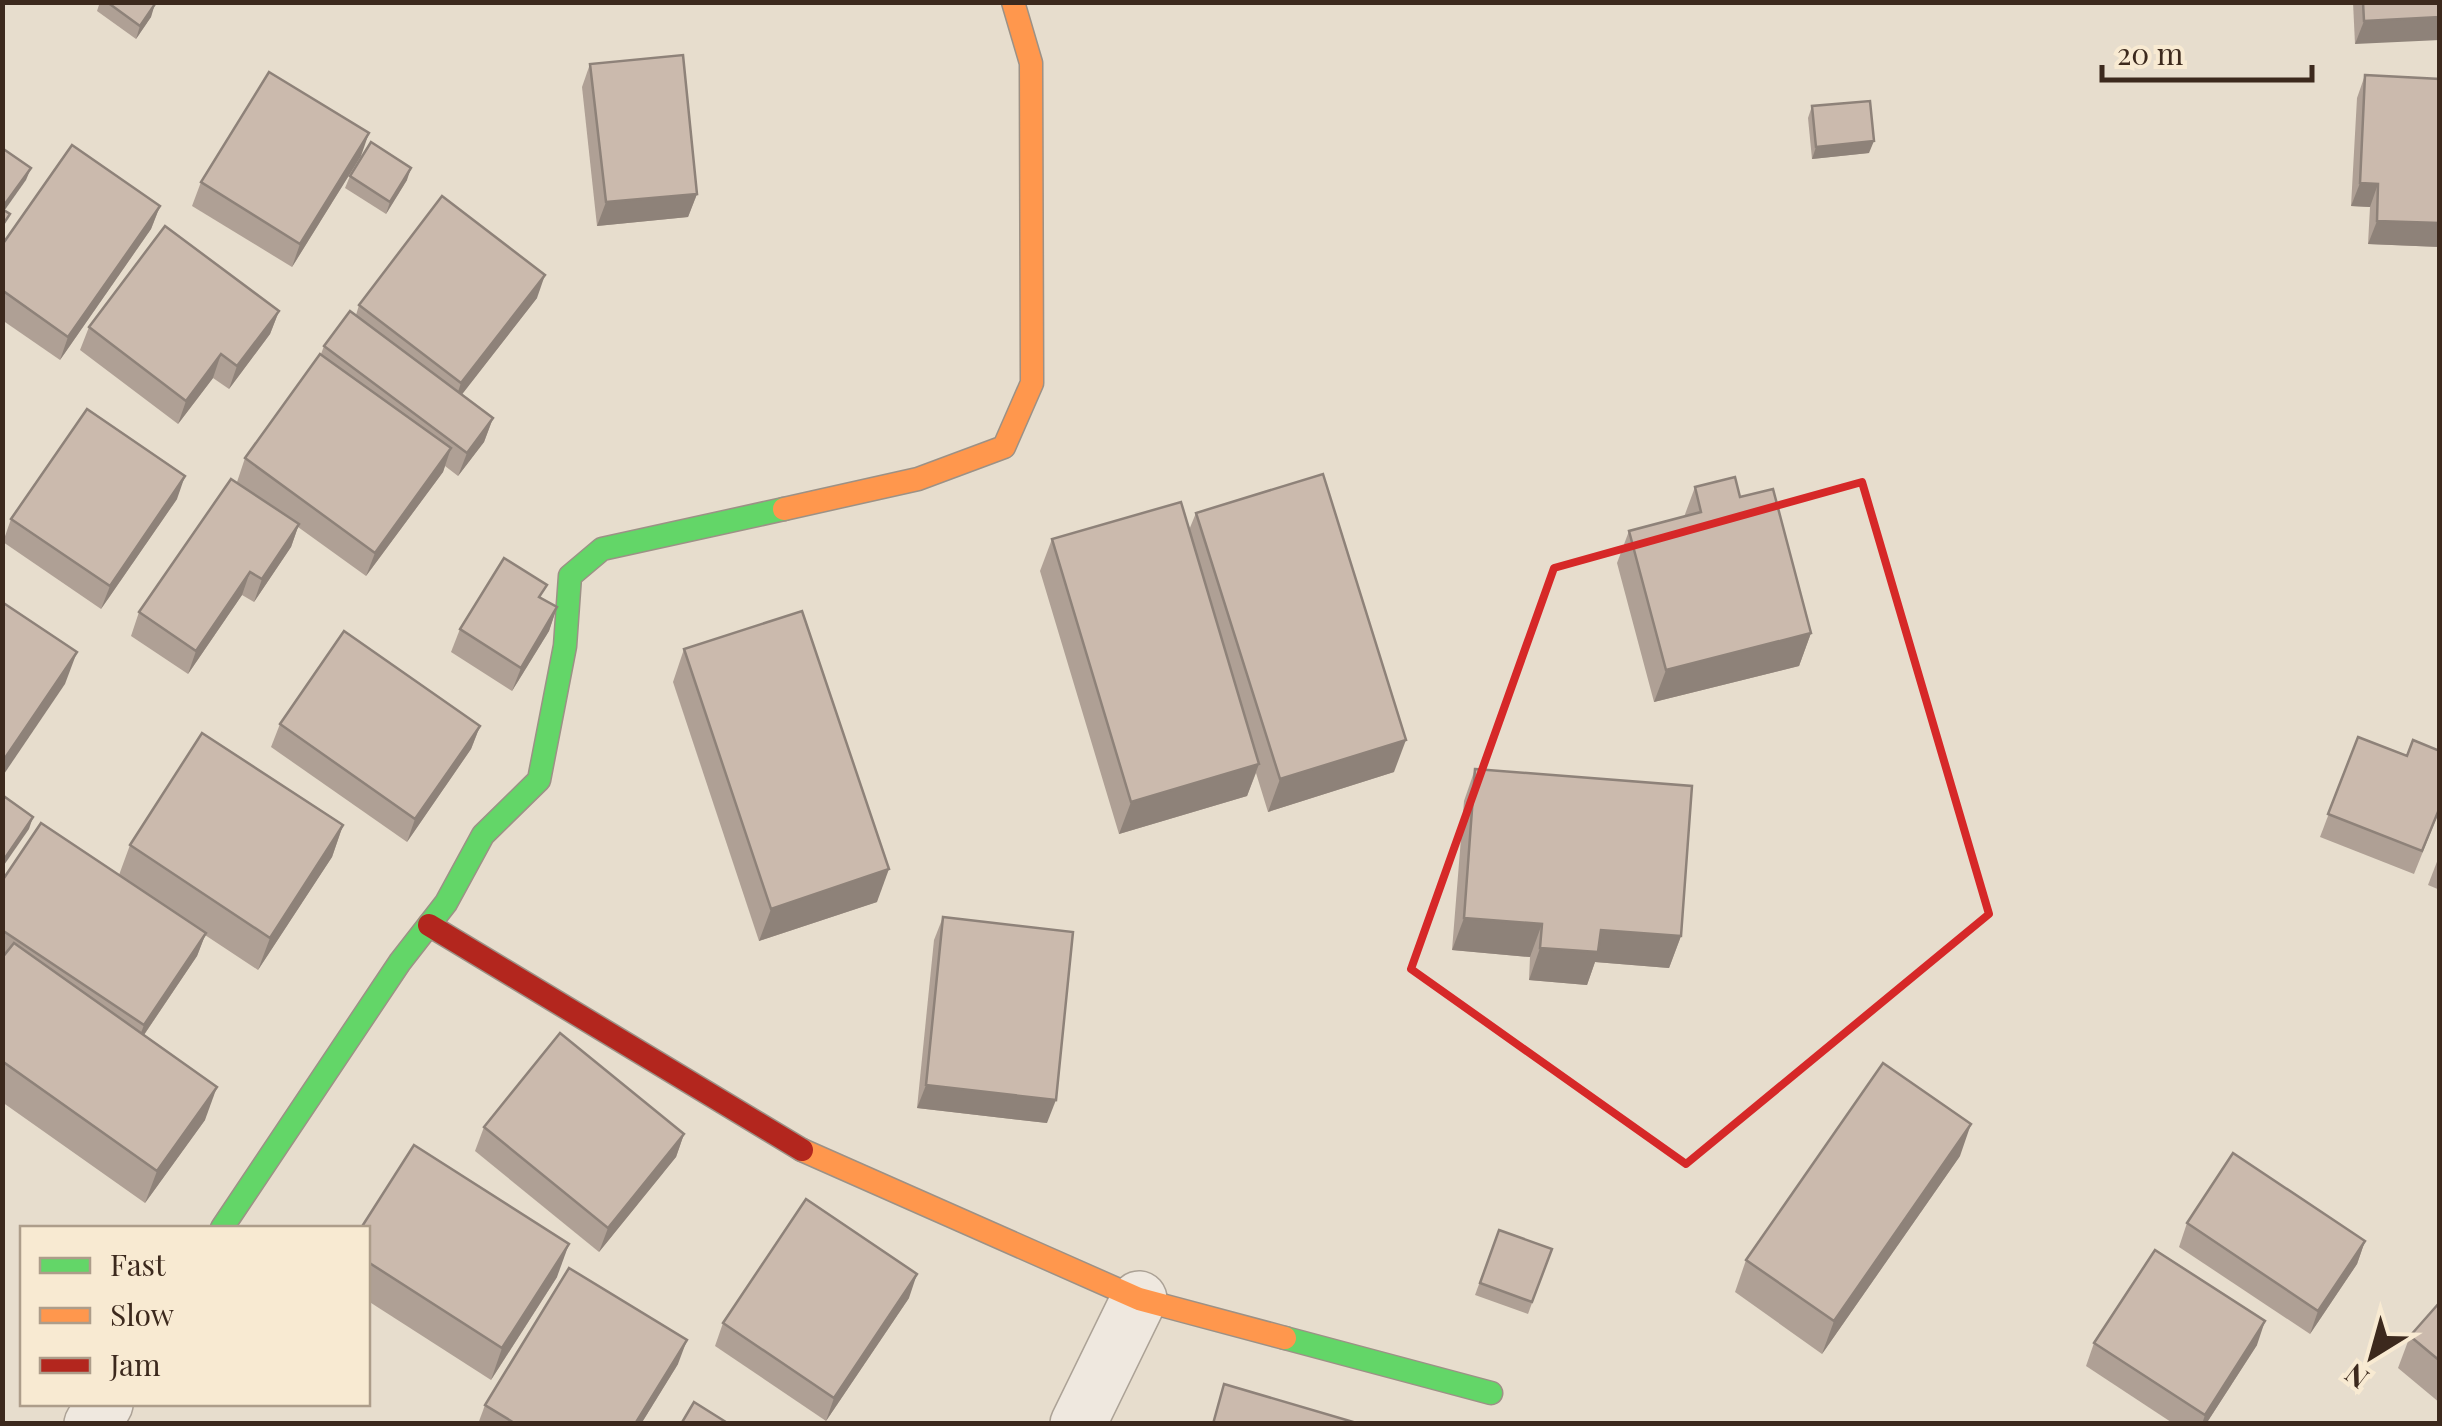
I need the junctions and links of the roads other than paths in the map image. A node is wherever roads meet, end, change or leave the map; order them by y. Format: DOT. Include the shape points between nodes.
graph roads {
  1 [pos="1013,2"];
  2 [pos="429,925"];
  3 [pos="223,1226"];
  4 [pos="1138,1298"];
  5 [pos="1490,1393"];
  6 [pos="1078,1424"];
  1 -- 2 [label="street" via="1031,63 1032,382 1004,448 918,480 602,549 570,576 565,646 539,780 482,835"];
  2 -- 3 [label="street"];
  2 -- 4 [label="street" via="800,1149"];
  4 -- 5 [label="street"];
  4 -- 6 [label="street"];
}
